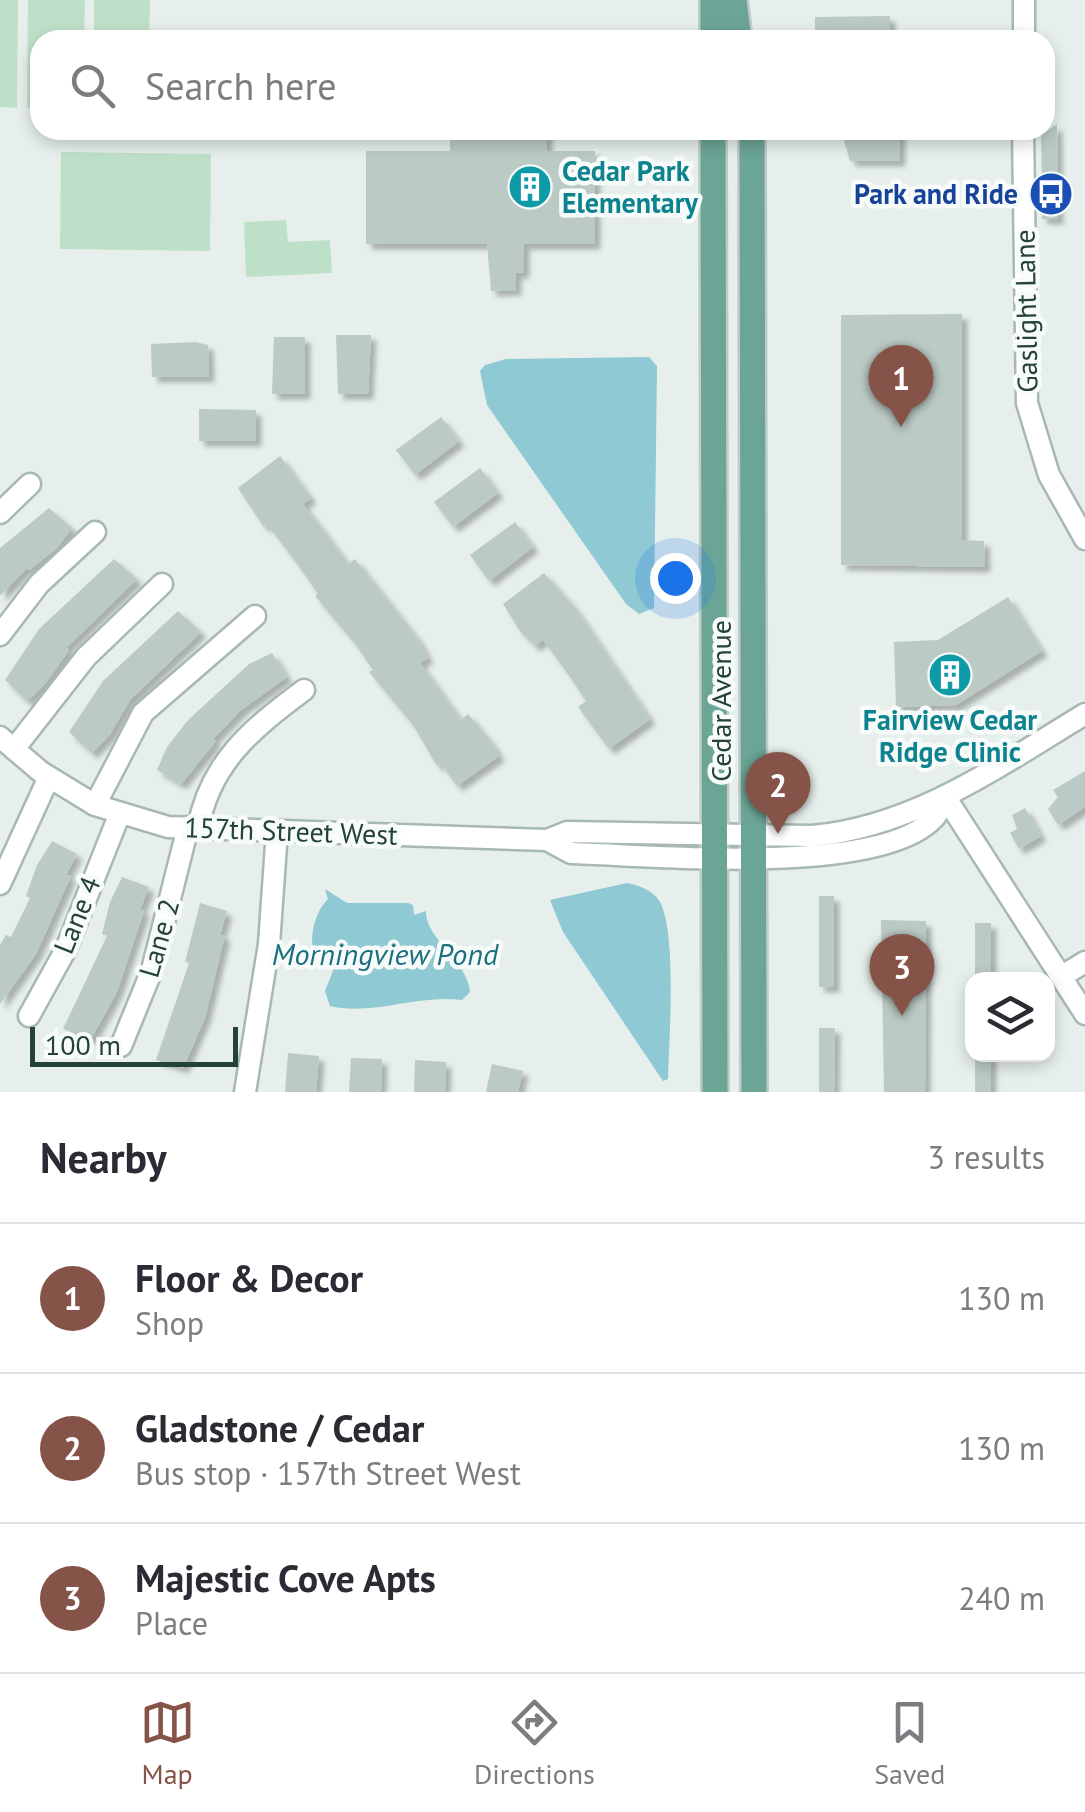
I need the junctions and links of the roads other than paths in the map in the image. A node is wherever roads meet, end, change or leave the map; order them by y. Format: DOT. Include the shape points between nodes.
graph roads {
  1 [pos="713,0"];
  2 [pos="734,0"];
  3 [pos="752,0"];
  4 [pos="1024,0"];
  5 [pos="713,30"];
  6 [pos="738,30"];
  7 [pos="752,30"];
  8 [pos="1024,30"];
  9 [pos="714,140"];
  10 [pos="752,140"];
  11 [pos="1024,140"];
  12 [pos="30,484"];
  13 [pos="0,513"];
  14 [pos="95,532"];
  15 [pos="1085,539"];
  16 [pos="162,584"];
  17 [pos="256,616"];
  18 [pos="0,635"];
  19 [pos="304,690"];
  20 [pos="1085,714"];
  21 [pos="7,743"];
  22 [pos="49,778"];
  23 [pos="946,798"];
  24 [pos="94,805"];
  25 [pos="120,812"];
  26 [pos="193,828"];
  27 [pos="276,831"];
  28 [pos="714,845"];
  29 [pos="751,846"];
  30 [pos="0,884"];
  31 [pos="1085,962"];
  32 [pos="1062,976"];
  33 [pos="1085,1014"];
  34 [pos="29,1016"];
  35 [pos="121,1046"];
  36 [pos="245,1092"];
  37 [pos="715,1092"];
  38 [pos="754,1092"];
  1 -- 5 [label="main road"];
  2 -- 6 [label="main road"];
  3 -- 7 [label="main road"];
  4 -- 8 [label="street"];
  9 -- 28 [label="main road, Cedar Avenue"];
  10 -- 29 [label="main road, Cedar Avenue"];
  11 -- 15 [label="street, Gaslight Lane" via="1027,404 1049,475"];
  12 -- 13 [label="street"];
  14 -- 18 [label="street" via="39,584"];
  16 -- 21 [label="street"];
  17 -- 24 [label="street" via="143,713"];
  19 -- 26 [label="street, Lane 2" via="244,734 208,786"];
  20 -- 23 [label="street, 157th Street West"];
  21 -- 22 [label="street, 157th Street West"];
  22 -- 24 [label="street, 157th Street West"];
  22 -- 30 [label="street"];
  23 -- 29 [label="street, 157th Street West" via="849,832"];
  23 -- 32 [label="street"];
  24 -- 25 [label="street, 157th Street West"];
  25 -- 26 [label="street, 157th Street West"];
  25 -- 34 [label="street, Lane 4" via="66,949"];
  26 -- 27 [label="street, 157th Street West"];
  26 -- 35 [label="street, Lane 2" via="152,970"];
  27 -- 28 [label="street, 157th Street West" via="547,840 570,852"];
  27 -- 36 [label="street" via="269,944"];
  28 -- 29 [label="street, 157th Street West"];
  28 -- 37 [label="main road, Cedar Avenue"];
  29 -- 38 [label="main road, Cedar Avenue"];
  31 -- 32 [label="street"];
  32 -- 33 [label="street"];
}
